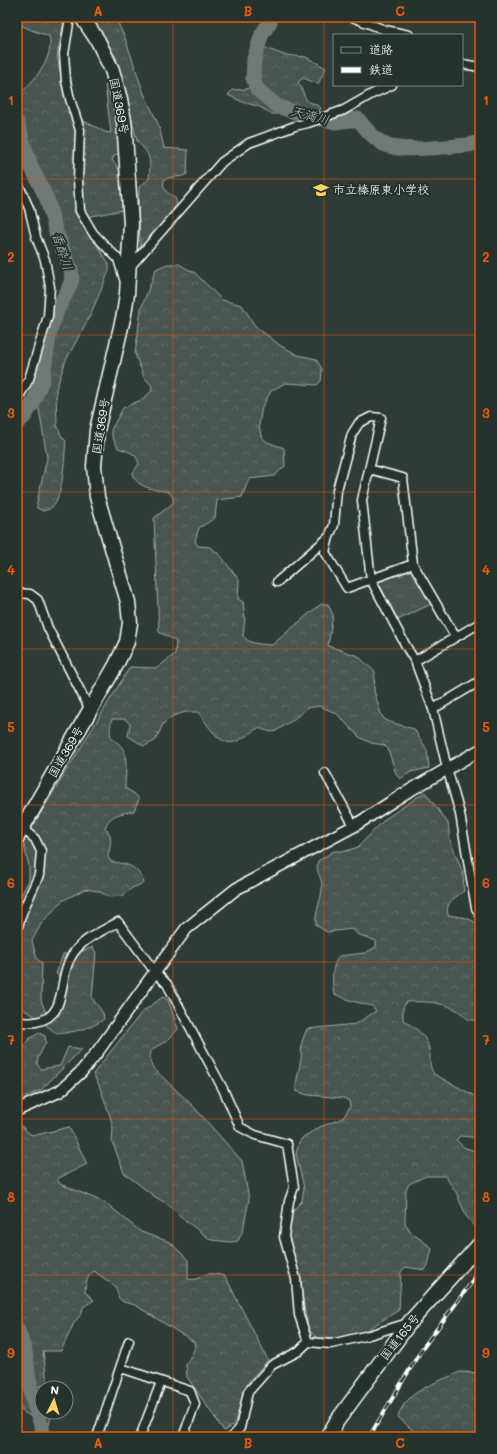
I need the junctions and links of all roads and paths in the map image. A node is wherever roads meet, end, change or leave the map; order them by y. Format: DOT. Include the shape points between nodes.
graph roads {
  1 [pos="70,17"];
  2 [pos="82,17"];
  3 [pos="352,17"];
  4 [pos="404,34"];
  5 [pos="463,64"];
  6 [pos="480,67"];
  7 [pos="390,86"];
  8 [pos="17,182"];
  9 [pos="130,268"];
  10 [pos="127,294"];
  11 [pos="17,400"];
  12 [pos="369,469"];
  13 [pos="329,537"];
  14 [pos="413,564"];
  15 [pos="371,580"];
  16 [pos="277,582"];
  17 [pos="17,593"];
  18 [pos="480,623"];
  19 [pos="455,636"];
  20 [pos="415,660"];
  21 [pos="480,681"];
  22 [pos="433,709"];
  23 [pos="90,710"];
  24 [pos="480,750"];
  25 [pos="447,768"];
  26 [pos="325,773"];
  27 [pos="354,826"];
  28 [pos="20,832"];
  29 [pos="480,915"];
  30 [pos="17,930"];
  31 [pos="155,972"];
  32 [pos="17,1022"];
  33 [pos="17,1110"];
  34 [pos="480,1244"];
  35 [pos="410,1322"];
  36 [pos="129,1341"];
  37 [pos="308,1342"];
  38 [pos="121,1368"];
  39 [pos="161,1382"];
  40 [pos="96,1437"];
  41 [pos="140,1437"];
  42 [pos="183,1437"];
  43 [pos="232,1437"];
  44 [pos="328,1437"];
  1 -- 10 [label="street" via="64,54 66,81 80,130 80,211 93,233 118,259"];
  2 -- 9 [label="highway, 国道369号" via="98,41 112,70 120,99 124,121 131,224"];
  3 -- 4 [label="street" via="385,30"];
  5 -- 6 [label="street"];
  7 -- 9 [label="street" via="344,110 249,143 222,162"];
  8 -- 11 [label="street" via="29,208 45,260 50,287 48,316 29,379"];
  9 -- 10 [label="highway, 国道369号"];
  10 -- 23 [label="highway, 国道369号" via="97,430 94,466 97,497 128,602 130,623 127,642"];
  12 -- 13 [label="street" via="381,418 371,417 359,423 352,434 337,490 334,526"];
  12 -- 14 [label="street" via="403,478"];
  12 -- 15 [label="street" via="362,500"];
  13 -- 15 [label="street" via="325,552 347,588"];
  13 -- 16 [label="street"];
  14 -- 15 [label="street"];
  14 -- 19 [label="street"];
  15 -- 20 [label="street"];
  17 -- 23 [label="street" via="30,594 38,600 48,628"];
  18 -- 19 [label="street"];
  19 -- 20 [label="street"];
  20 -- 22 [label="street"];
  21 -- 22 [label="street"];
  22 -- 25 [label="street"];
  23 -- 28 [label="highway, 国道369号"];
  24 -- 25 [label="street"];
  25 -- 27 [label="street"];
  25 -- 29 [label="street" via="460,814 476,908"];
  26 -- 27 [label="street"];
  27 -- 31 [label="street" via="236,889 186,929"];
  28 -- 30 [label="street" via="35,839 41,851 38,874"];
  31 -- 32 [label="street" via="118,922 83,942 71,956 58,1008 51,1016 36,1022"];
  31 -- 33 [label="street" via="81,1072 60,1090"];
  31 -- 37 [label="street" via="167,984 223,1089 240,1127 256,1135 287,1144 294,1187 289,1201 284,1237 296,1279 299,1315"];
  34 -- 35 [label="highway, 国道165号"];
  35 -- 37 [label="street" via="331,1344"];
  35 -- 44 [label="highway, 国道165号"];
  36 -- 38 [label="street"];
  37 -- 43 [label="street" via="299,1351 272,1365 248,1392 240,1428"];
  38 -- 39 [label="street"];
  38 -- 40 [label="street"];
  39 -- 41 [label="street"];
  39 -- 42 [label="street" via="190,1391 195,1404"];
}
